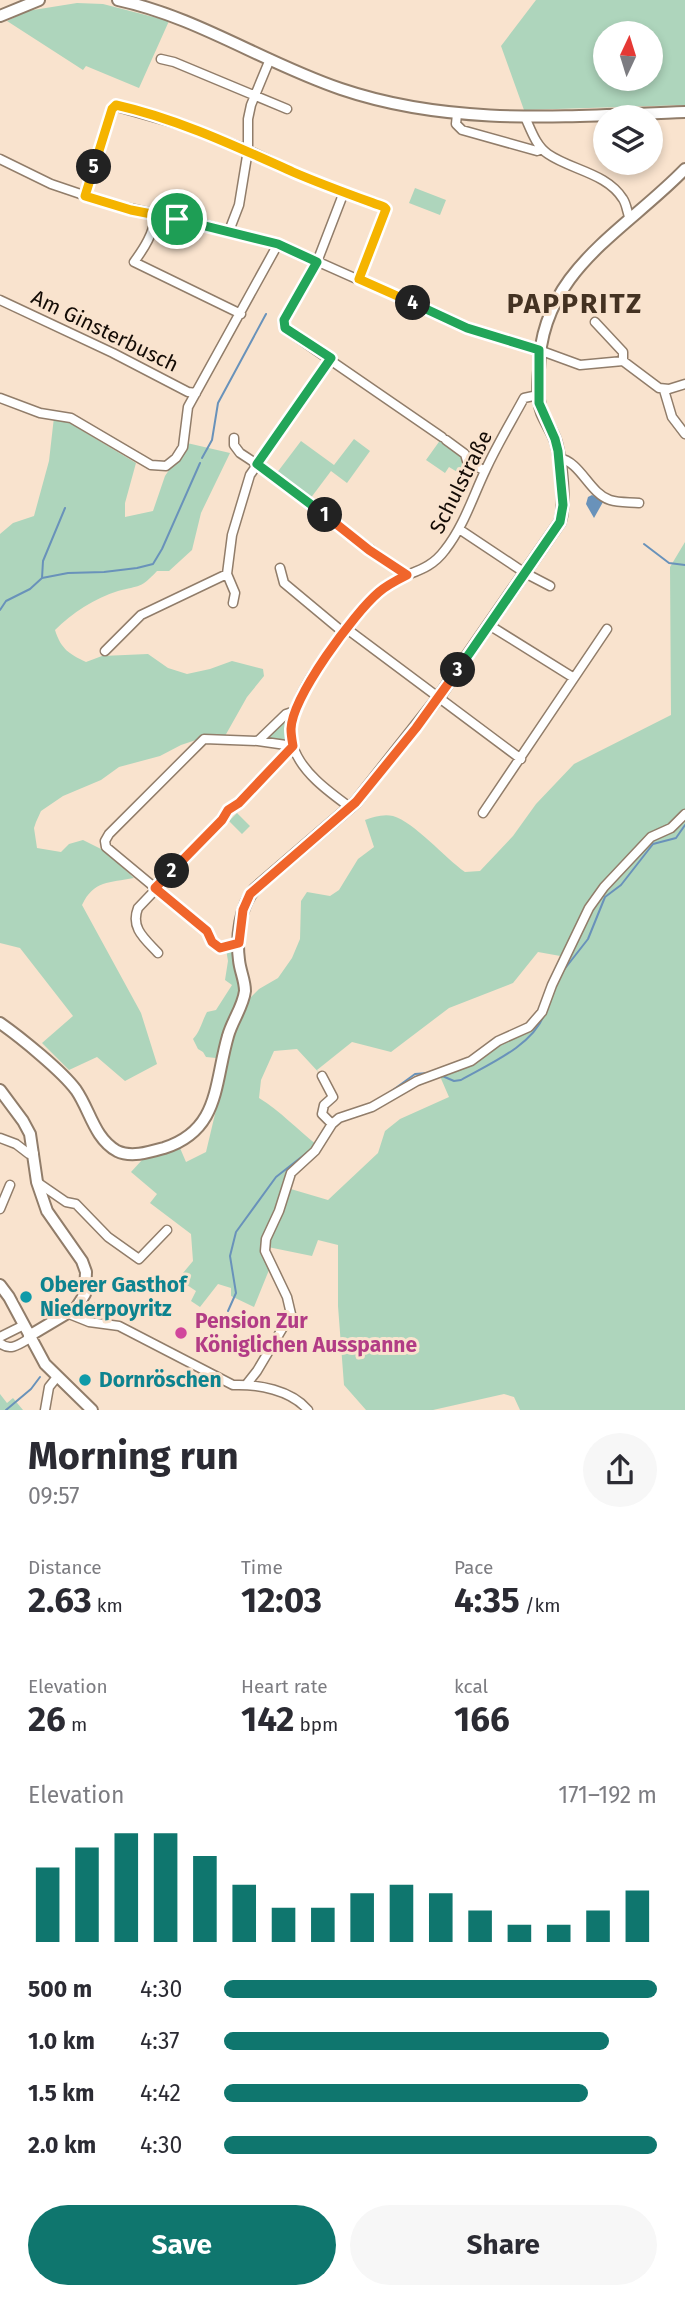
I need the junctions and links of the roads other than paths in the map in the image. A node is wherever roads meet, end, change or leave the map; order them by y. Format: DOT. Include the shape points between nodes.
graph roads {
  1 [pos="39,0"];
  2 [pos="118,0"];
  3 [pos="0,16"];
  4 [pos="161,59"];
  5 [pos="270,60"];
  6 [pos="255,96"];
  7 [pos="287,109"];
  8 [pos="685,112"];
  9 [pos="457,114"];
  10 [pos="525,117"];
  11 [pos="542,149"];
  12 [pos="248,150"];
  13 [pos="0,159"];
  14 [pos="684,171"];
  15 [pos="344,192"];
  16 [pos="85,196"];
  17 [pos="156,215"];
  18 [pos="630,219"];
  19 [pos="229,231"];
  20 [pos="278,244"];
  21 [pos="293,250"];
  22 [pos="272,256"];
  23 [pos="317,262"];
  24 [pos="359,279"];
  25 [pos="0,300"];
  26 [pos="241,314"];
  27 [pos="595,322"];
  28 [pos="539,350"];
  29 [pos="331,358"];
  30 [pos="623,362"];
  31 [pos="685,384"];
  32 [pos="664,390"];
  33 [pos="196,393"];
  34 [pos="538,394"];
  35 [pos="0,398"];
  36 [pos="685,434"];
  37 [pos="234,438"];
  38 [pos="559,458"];
  39 [pos="257,464"];
  40 [pos="485,471"];
  41 [pos="639,503"];
  42 [pos="459,529"];
  43 [pos="280,568"];
  44 [pos="524,573"];
  45 [pos="228,574"];
  46 [pos="407,575"];
  47 [pos="551,586"];
  48 [pos="233,603"];
  49 [pos="489,625"];
  50 [pos="607,629"];
  51 [pos="346,631"];
  52 [pos="106,651"];
  53 [pos="574,678"];
  54 [pos="438,698"];
  55 [pos="295,711"];
  56 [pos="258,741"];
  57 [pos="293,746"];
  58 [pos="521,759"];
  59 [pos="351,807"];
  60 [pos="483,813"];
  61 [pos="685,814"];
  62 [pos="159,885"];
  63 [pos="239,943"];
  64 [pos="158,953"];
  65 [pos="0,1023"];
  66 [pos="322,1076"];
  67 [pos="0,1090"];
  68 [pos="332,1124"];
  69 [pos="0,1139"];
  70 [pos="34,1154"];
  71 [pos="37,1182"];
  72 [pos="10,1185"];
  73 [pos="0,1209"];
  74 [pos="167,1230"];
  75 [pos="0,1285"];
  76 [pos="69,1314"];
  77 [pos="28,1333"];
  78 [pos="0,1337"];
  79 [pos="0,1343"];
  80 [pos="57,1377"];
  81 [pos="246,1385"];
  82 [pos="45,1410"];
  83 [pos="92,1410"];
  84 [pos="308,1410"];
  1 -- 3 [label="street"];
  2 -- 5 [label="street" via="172,14"];
  4 -- 6 [label="street"];
  5 -- 6 [label="street"];
  5 -- 9 [label="street" via="372,99"];
  6 -- 7 [label="street"];
  6 -- 12 [label="street" via="248,119"];
  8 -- 10 [label="street"];
  9 -- 10 [label="street"];
  9 -- 11 [label="street" via="456,124 462,130"];
  10 -- 11 [label="street"];
  11 -- 18 [label="street" via="611,187 623,199"];
  12 -- 15 [label="street"];
  12 -- 16 [label="street" via="114,106"];
  12 -- 19 [label="street" via="239,205"];
  13 -- 16 [label="street"];
  14 -- 18 [label="street"];
  15 -- 23 [label="street"];
  15 -- 24 [label="street" via="386,208"];
  16 -- 17 [label="street"];
  17 -- 19 [label="street"];
  17 -- 26 [label="street" via="147,244 134,262"];
  18 -- 28 [label="street" via="565,284 551,308"];
  19 -- 20 [label="street"];
  20 -- 21 [label="street"];
  20 -- 22 [label="street"];
  21 -- 22 [label="street"];
  21 -- 23 [label="street"];
  22 -- 26 [label="street"];
  23 -- 24 [label="street"];
  23 -- 29 [label="street" via="284,320 285,328"];
  24 -- 28 [label="street" via="467,328"];
  25 -- 33 [label="street, Am Ginsterbusch"];
  26 -- 33 [label="street"];
  27 -- 30 [label="street" via="623,352"];
  28 -- 30 [label="street" via="580,365"];
  28 -- 34 [label="street"];
  29 -- 39 [label="street"];
  29 -- 40 [label="street"];
  30 -- 32 [label="street"];
  31 -- 32 [label="street"];
  32 -- 36 [label="street" via="672,417"];
  33 -- 35 [label="street" via="186,413 183,447 166,466 151,465 71,418 40,413"];
  34 -- 38 [label="street"];
  34 -- 40 [label="street, Schulstraße" via="524,398"];
  37 -- 39 [label="street" via="237,450"];
  38 -- 41 [label="street" via="571,463 610,500"];
  38 -- 44 [label="street" via="561,518"];
  39 -- 45 [label="street" via="240,504"];
  39 -- 46 [label="street"];
  40 -- 42 [label="street, Schulstraße"];
  42 -- 44 [label="street"];
  42 -- 46 [label="street, Schulstraße" via="435,562"];
  43 -- 51 [label="street" via="284,583"];
  44 -- 47 [label="street"];
  44 -- 49 [label="street"];
  45 -- 48 [label="street" via="235,593"];
  45 -- 52 [label="street" via="141,615"];
  46 -- 51 [label="street, Schulstraße" via="376,594"];
  49 -- 53 [label="street"];
  49 -- 54 [label="street"];
  50 -- 53 [label="street"];
  51 -- 54 [label="street"];
  51 -- 55 [label="street, Schulstraße" via="324,657"];
  53 -- 58 [label="street"];
  54 -- 58 [label="street"];
  54 -- 59 [label="street"];
  55 -- 56 [label="street"];
  55 -- 57 [label="street, Schulstraße"];
  56 -- 57 [label="street"];
  56 -- 62 [label="street" via="204,739 109,834 106,847"];
  57 -- 59 [label="street" via="307,771"];
  57 -- 62 [label="street" via="233,814"];
  58 -- 60 [label="street"];
  59 -- 63 [label="street" via="250,894"];
  61 -- 68 [label="street" via="671,828 651,837 604,887 529,1027 498,1041 471,1061 416,1081"];
  62 -- 63 [label="street" via="220,948"];
  62 -- 64 [label="street" via="138,908 134,923"];
  63 -- 65 [label="street" via="244,992 229,1031 209,1114 192,1135 159,1149 121,1153 107,1144 75,1090"];
  66 -- 68 [label="street" via="333,1097 324,1105 323,1114"];
  67 -- 70 [label="street" via="30,1134"];
  68 -- 81 [label="street" via="315,1151 291,1174 266,1239 265,1251 290,1314"];
  69 -- 70 [label="street"];
  70 -- 71 [label="street"];
  71 -- 74 [label="street" via="57,1197 76,1203 108,1237 139,1259"];
  71 -- 76 [label="street" via="47,1211 86,1272 85,1294"];
  72 -- 73 [label="street"];
  75 -- 77 [label="street"];
  76 -- 77 [label="street"];
  76 -- 81 [label="street" via="119,1326 233,1385"];
  77 -- 78 [label="street"];
  77 -- 79 [label="street" via="12,1348"];
  77 -- 80 [label="street"];
  80 -- 82 [label="street" via="49,1387"];
  80 -- 83 [label="street"];
  81 -- 84 [label="street" via="288,1395"];
}
